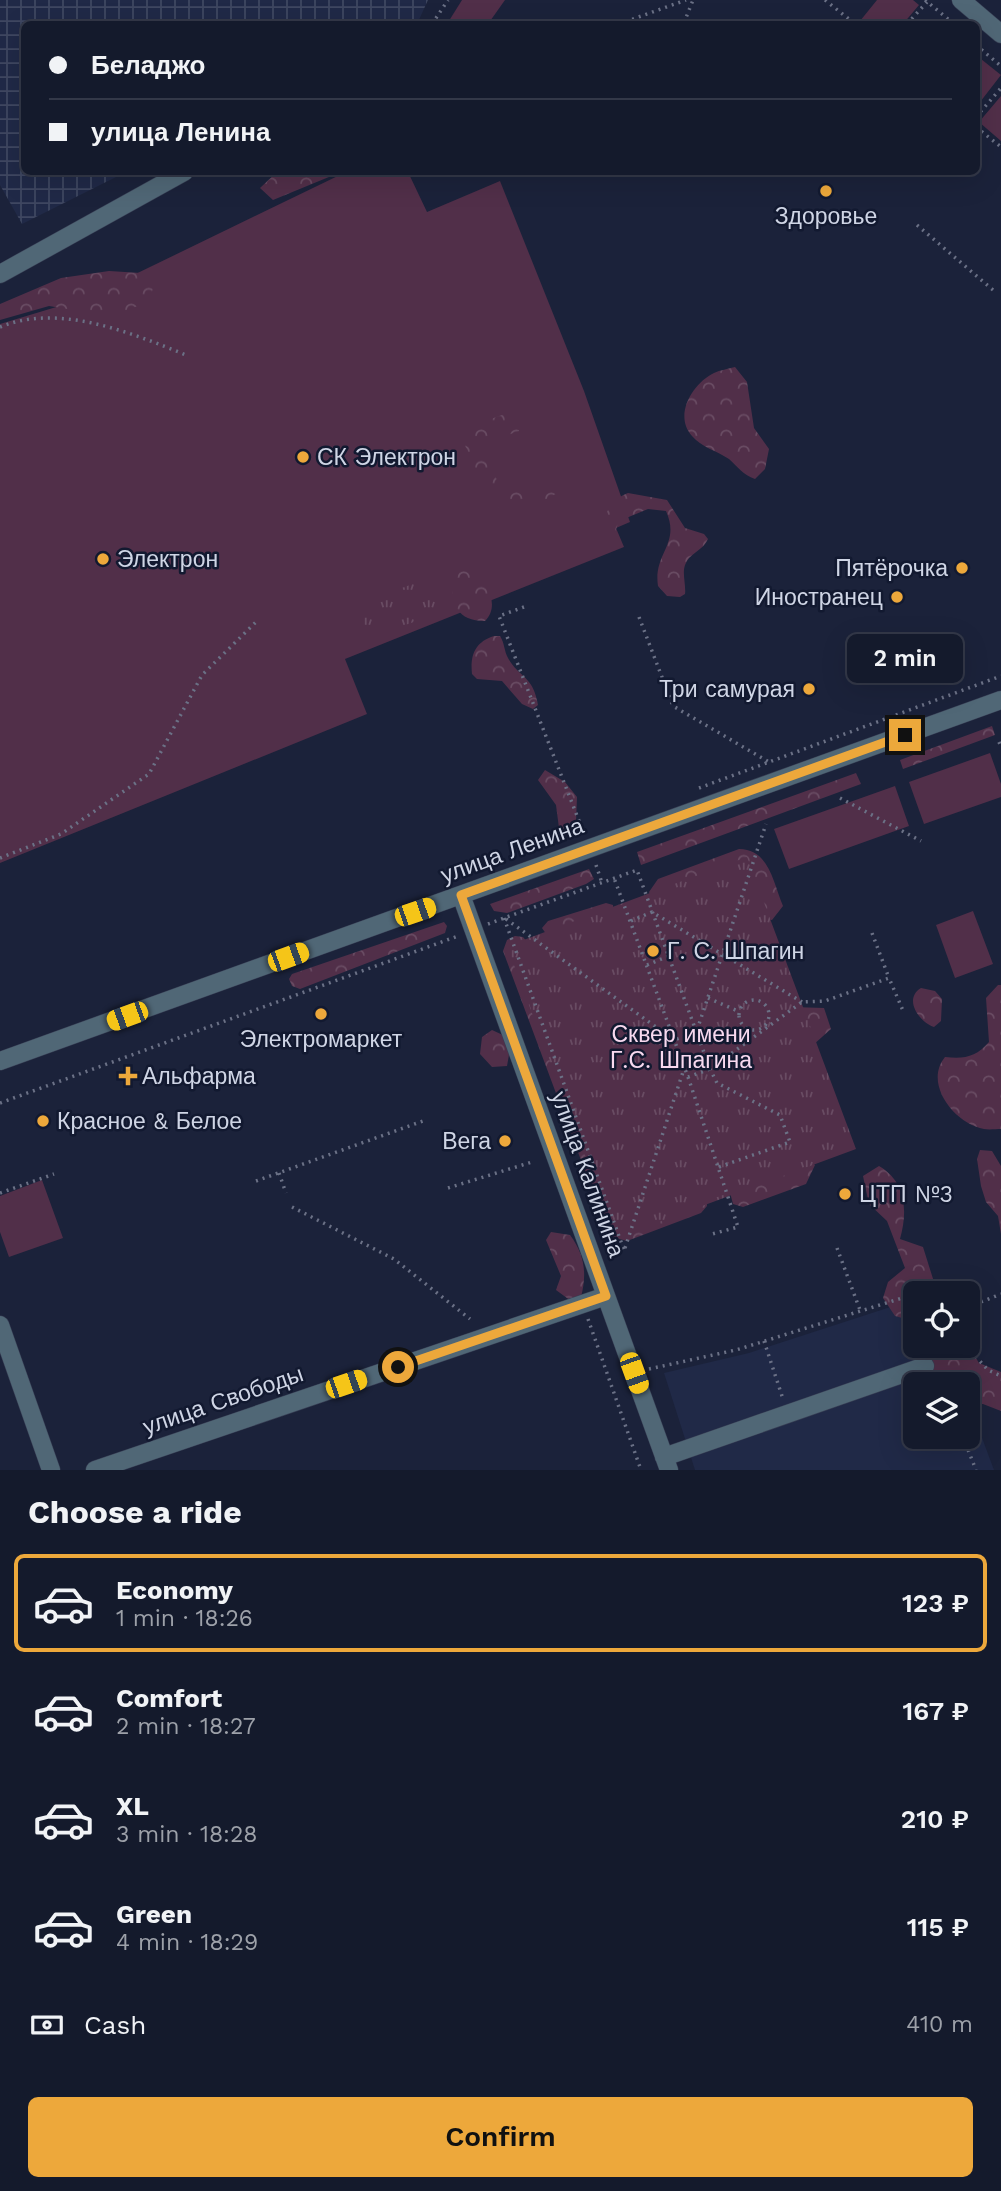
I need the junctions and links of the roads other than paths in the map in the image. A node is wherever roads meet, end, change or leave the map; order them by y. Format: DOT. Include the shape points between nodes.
graph roads {
  1 [pos="961,0"];
  2 [pos="1001,34"];
  3 [pos="179,175"];
  4 [pos="0,274"];
  5 [pos="1001,700"];
  6 [pos="461,895"];
  7 [pos="0,1061"];
  8 [pos="606,1296"];
  9 [pos="0,1325"];
  10 [pos="925,1366"];
  11 [pos="666,1463"];
  12 [pos="51,1470"];
  13 [pos="95,1470"];
  1 -- 2 [label="street"];
  3 -- 4 [label="street"];
  5 -- 6 [label="street, улица Ленина"];
  6 -- 7 [label="street, улица Ленина"];
  6 -- 8 [label="street, улица Калинина"];
  8 -- 11 [label="street, улица Калинина"];
  8 -- 13 [label="street, улица Свободы"];
  9 -- 12 [label="street"];
  10 -- 11 [label="street"];
}
